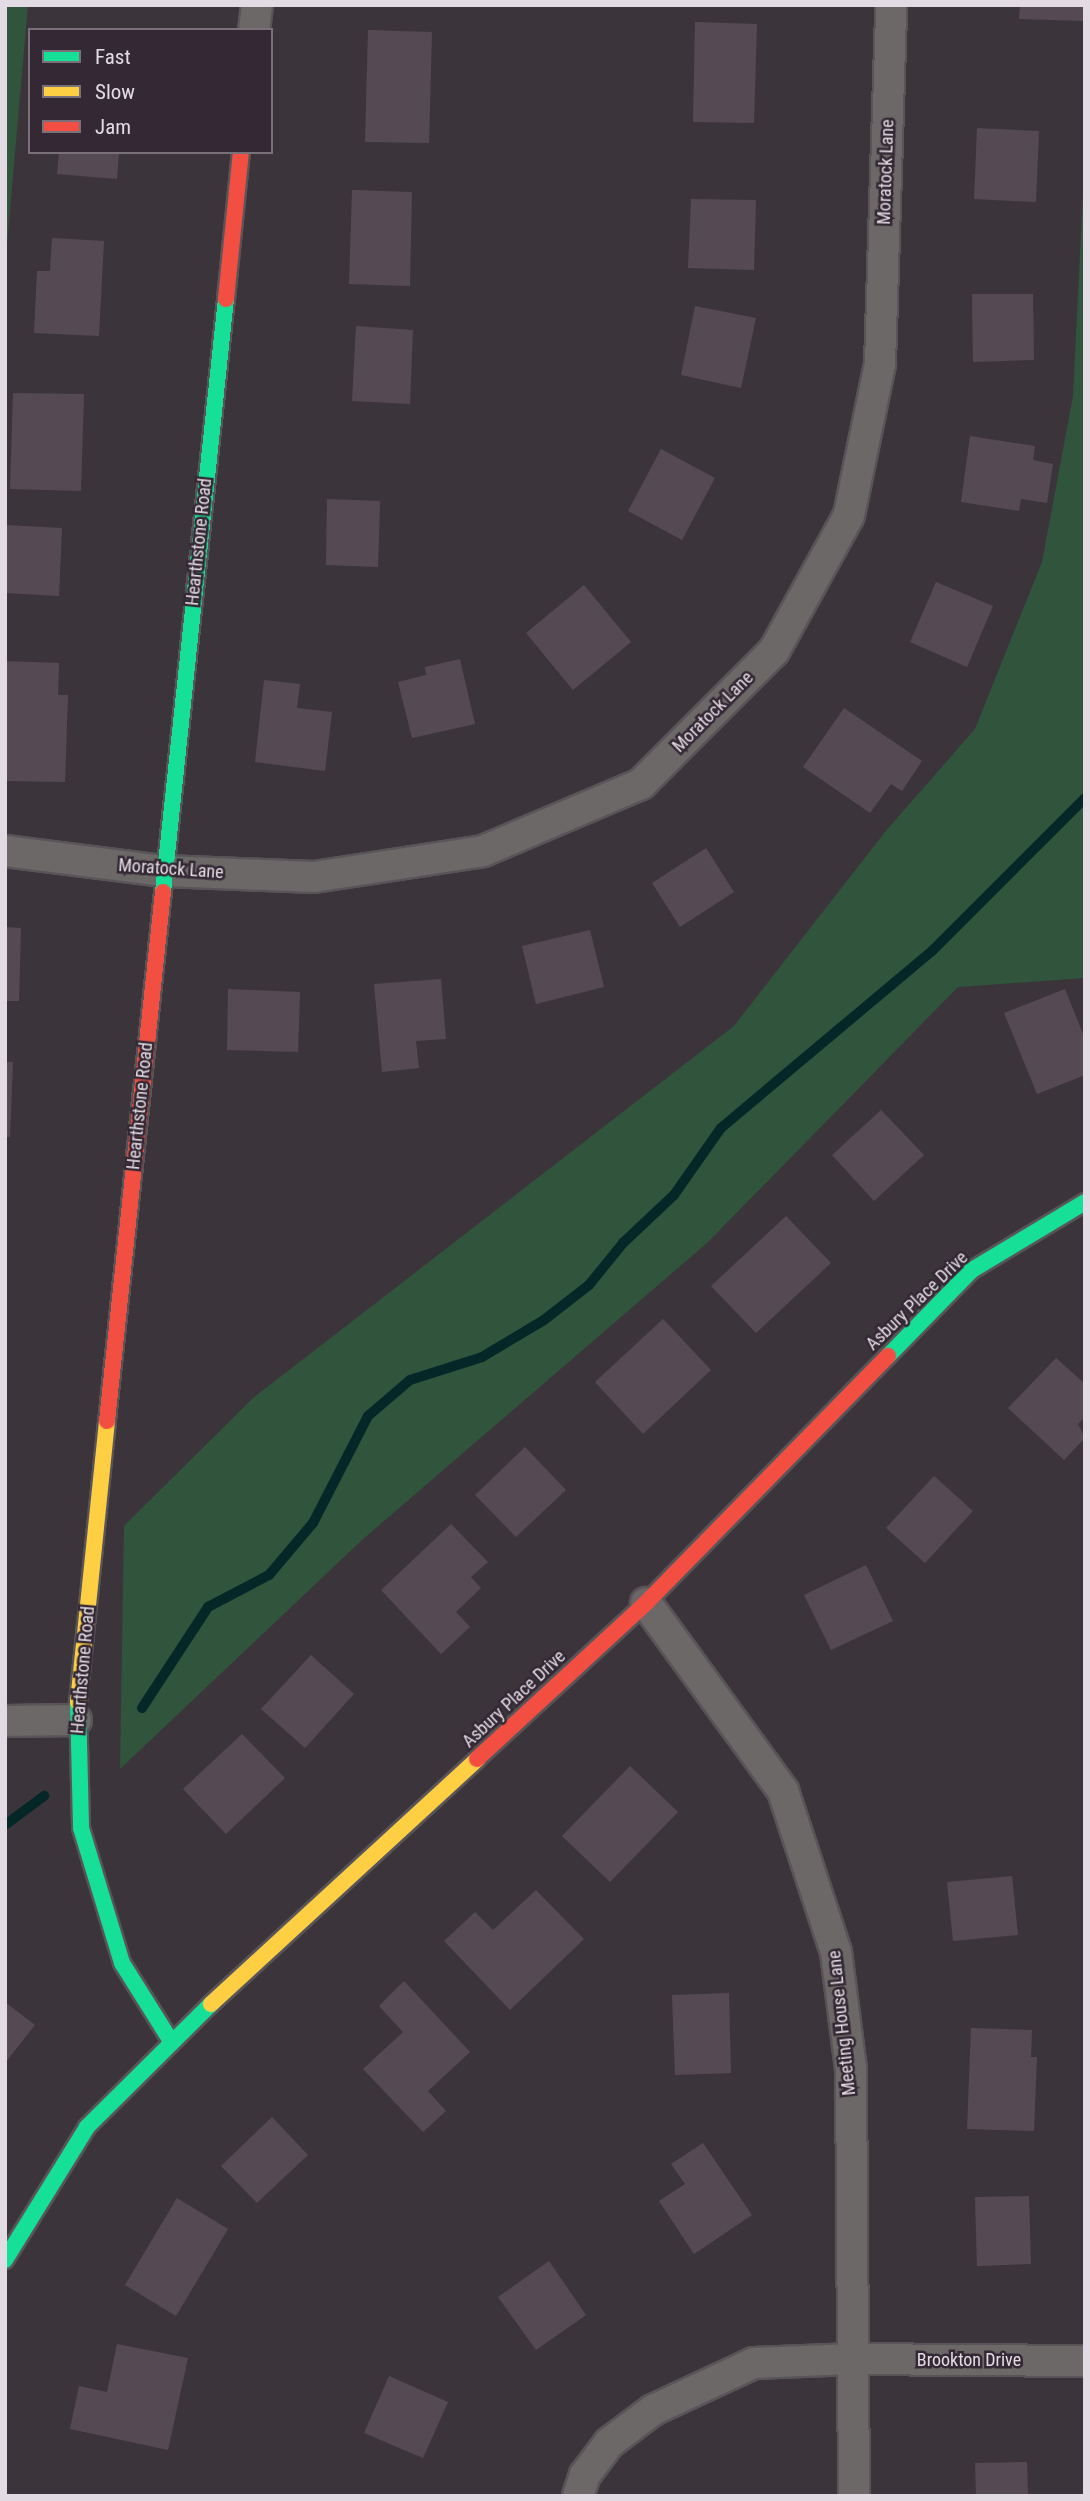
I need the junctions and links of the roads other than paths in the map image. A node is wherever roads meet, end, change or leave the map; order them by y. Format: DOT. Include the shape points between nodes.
graph roads {
  1 [pos="257,5"];
  2 [pos="891,5"];
  3 [pos="254,28"];
  4 [pos="241,154"];
  5 [pos="5,851"];
  6 [pos="164,871"];
  7 [pos="1085,1202"];
  8 [pos="646,1603"];
  9 [pos="76,1720"];
  10 [pos="5,1721"];
  11 [pos="171,2041"];
  12 [pos="5,2260"];
  13 [pos="853,2359"];
  14 [pos="1085,2361"];
  15 [pos="578,2496"];
  16 [pos="854,2496"];
  1 -- 3 [label="street"];
  2 -- 6 [label="street, Moratock Lane" via="880,364 849,515 774,651 641,784 483,851 314,877"];
  4 -- 6 [label="street, Hearthstone Road"];
  5 -- 6 [label="street, Moratock Lane"];
  6 -- 9 [label="street, Hearthstone Road"];
  7 -- 8 [label="street, Asbury Place Drive" via="972,1270"];
  8 -- 11 [label="street, Asbury Place Drive"];
  8 -- 13 [label="street, Meeting House Lane" via="783,1791 836,1952 851,2069"];
  9 -- 10 [label="street"];
  9 -- 11 [label="street, Hearthstone Road" via="81,1828 122,1963"];
  11 -- 12 [label="street, Asbury Place Drive" via="87,2127"];
  13 -- 14 [label="street, Brookton Drive"];
  13 -- 15 [label="street, Brookton Drive" via="754,2363 701,2385 653,2410 609,2443 585,2475"];
  13 -- 16 [label="street, Meeting House Lane"];
}
